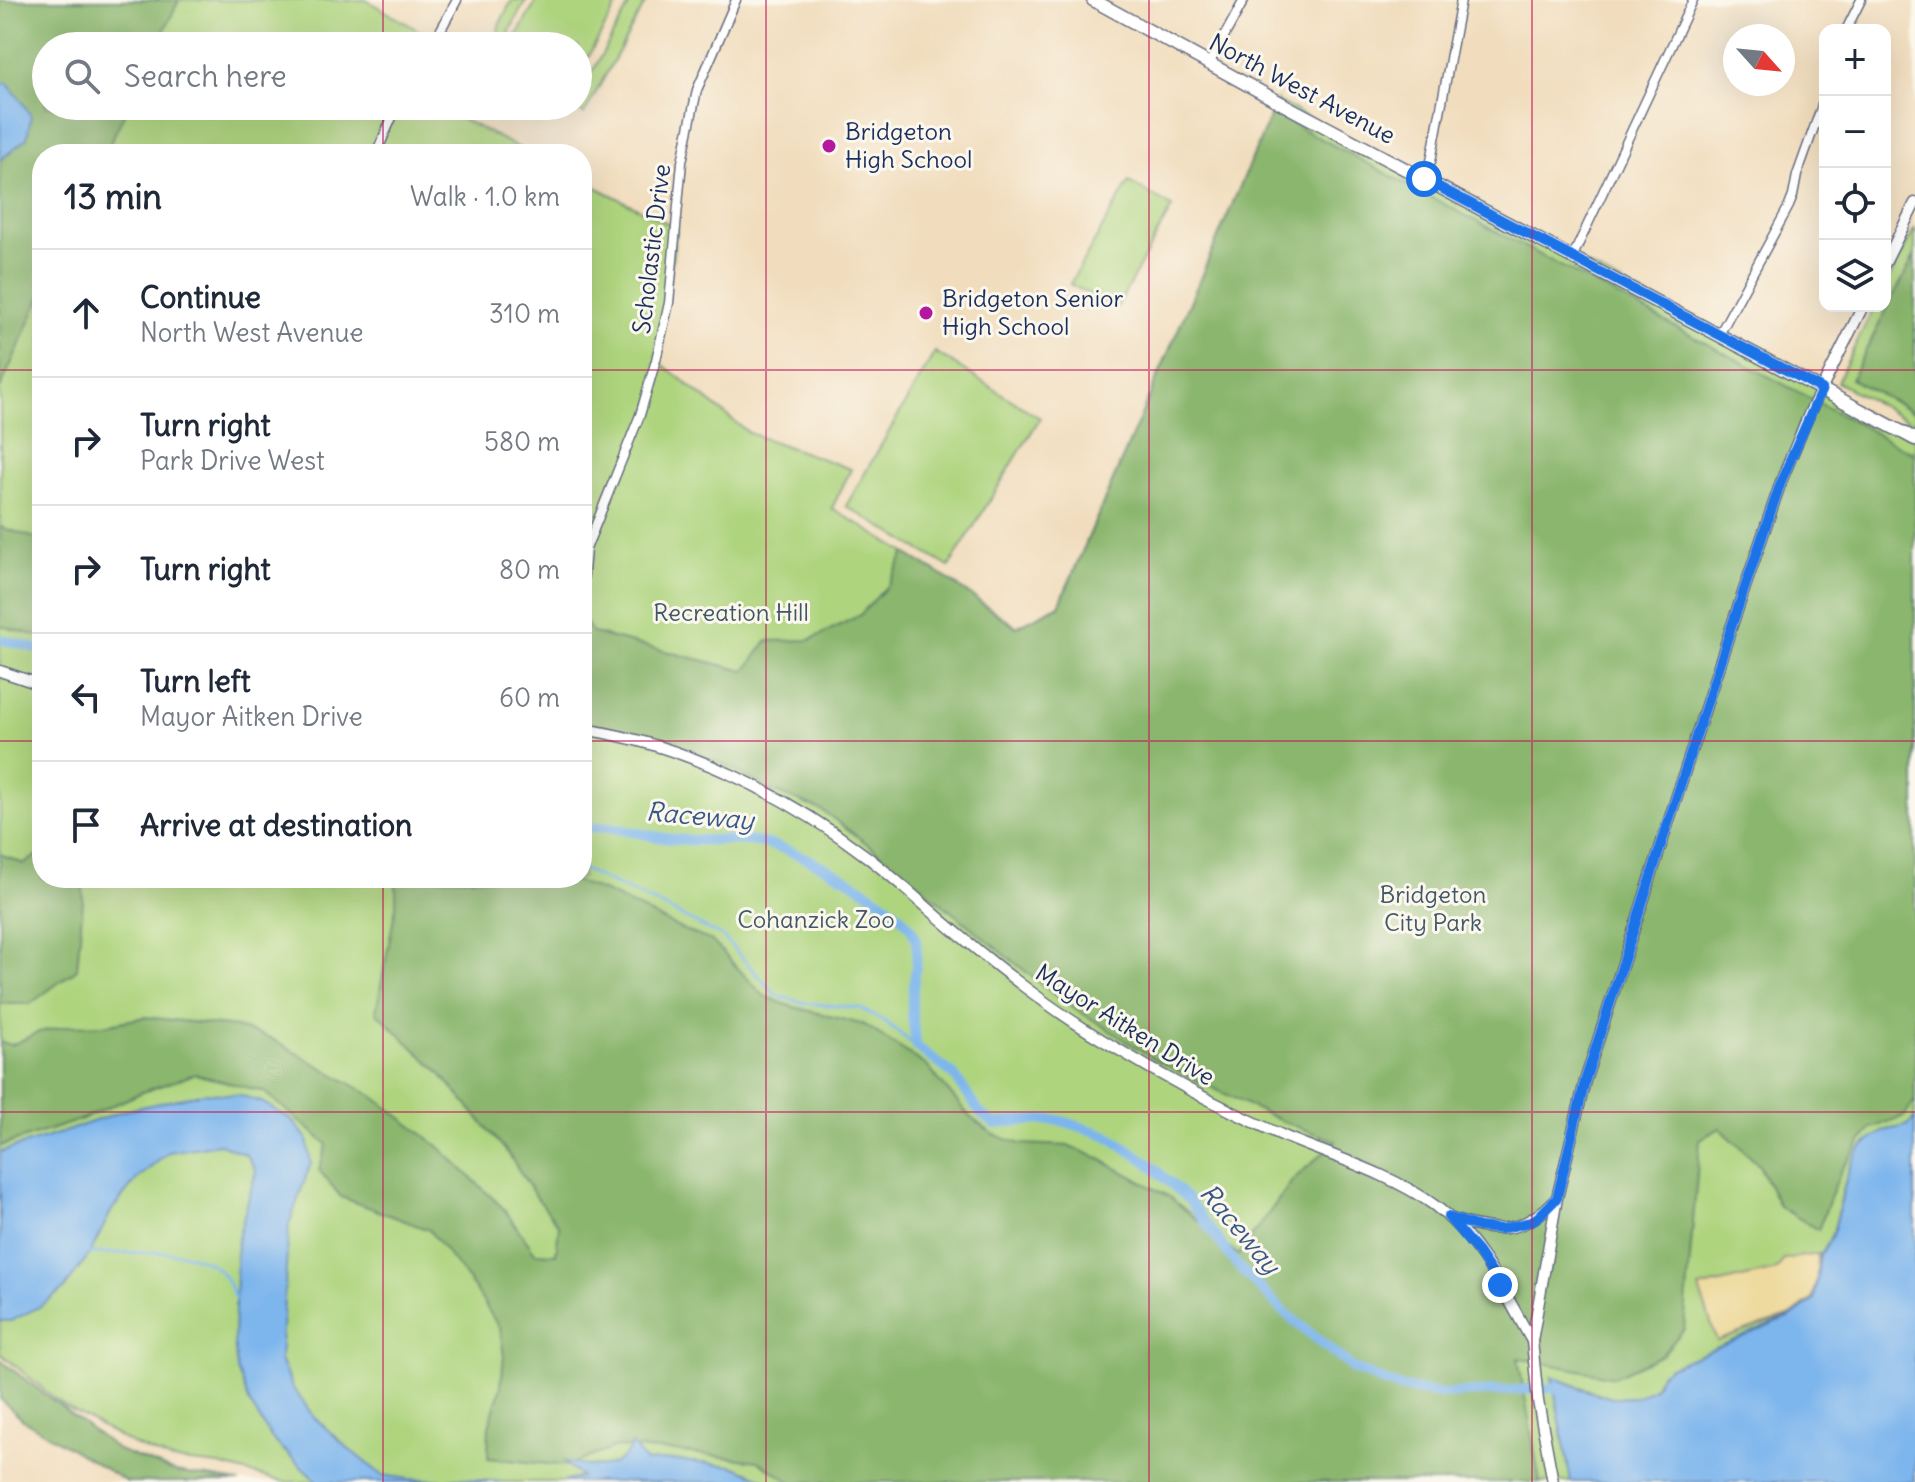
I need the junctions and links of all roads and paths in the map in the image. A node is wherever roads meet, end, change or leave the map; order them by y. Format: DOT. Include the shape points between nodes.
graph roads {
  1 [pos="457,0"];
  2 [pos="736,0"];
  3 [pos="1093,0"];
  4 [pos="1244,0"];
  5 [pos="1461,0"];
  6 [pos="1693,0"];
  7 [pos="1861,0"];
  8 [pos="1849,24"];
  9 [pos="440,32"];
  10 [pos="1209,64"];
  11 [pos="1819,114"];
  12 [pos="391,120"];
  13 [pos="380,144"];
  14 [pos="1424,179"];
  15 [pos="1915,203"];
  16 [pos="1891,251"];
  17 [pos="1572,258"];
  18 [pos="1860,312"];
  19 [pos="1719,335"];
  20 [pos="1822,389"];
  21 [pos="1915,439"];
  22 [pos="592,528"];
  23 [pos="0,671"];
  24 [pos="32,682"];
  25 [pos="592,731"];
  26 [pos="1557,1198"];
  27 [pos="1448,1217"];
  28 [pos="1532,1341"];
  29 [pos="1553,1482"];
  1 -- 9 [label="street"];
  2 -- 22 [label="street, Scholastic Drive" via="692,111 669,303 656,360 640,415"];
  3 -- 10 [label="main road, North West Avenue"];
  4 -- 10 [label="street"];
  5 -- 14 [label="street"];
  6 -- 17 [label="street"];
  7 -- 8 [label="street"];
  10 -- 14 [label="main road, North West Avenue"];
  11 -- 19 [label="street" via="1789,206"];
  12 -- 13 [label="street"];
  14 -- 17 [label="main road, North West Avenue"];
  15 -- 16 [label="street"];
  17 -- 19 [label="main road, North West Avenue"];
  18 -- 20 [label="street"];
  19 -- 20 [label="main road, North West Avenue"];
  20 -- 21 [label="main road, North West Avenue"];
  20 -- 26 [label="street" via="1787,466 1730,631 1585,1081"];
  23 -- 24 [label="street"];
  25 -- 27 [label="street, Mayor Aitken Drive" via="686,757 808,816 868,857 1055,1010 1104,1041 1225,1109 1381,1176"];
  26 -- 27 [label="street" via="1530,1222 1501,1229"];
  26 -- 28 [label="street"];
  27 -- 28 [label="street, Mayor Aitken Drive" via="1500,1285"];
  28 -- 29 [label="street"];
}
